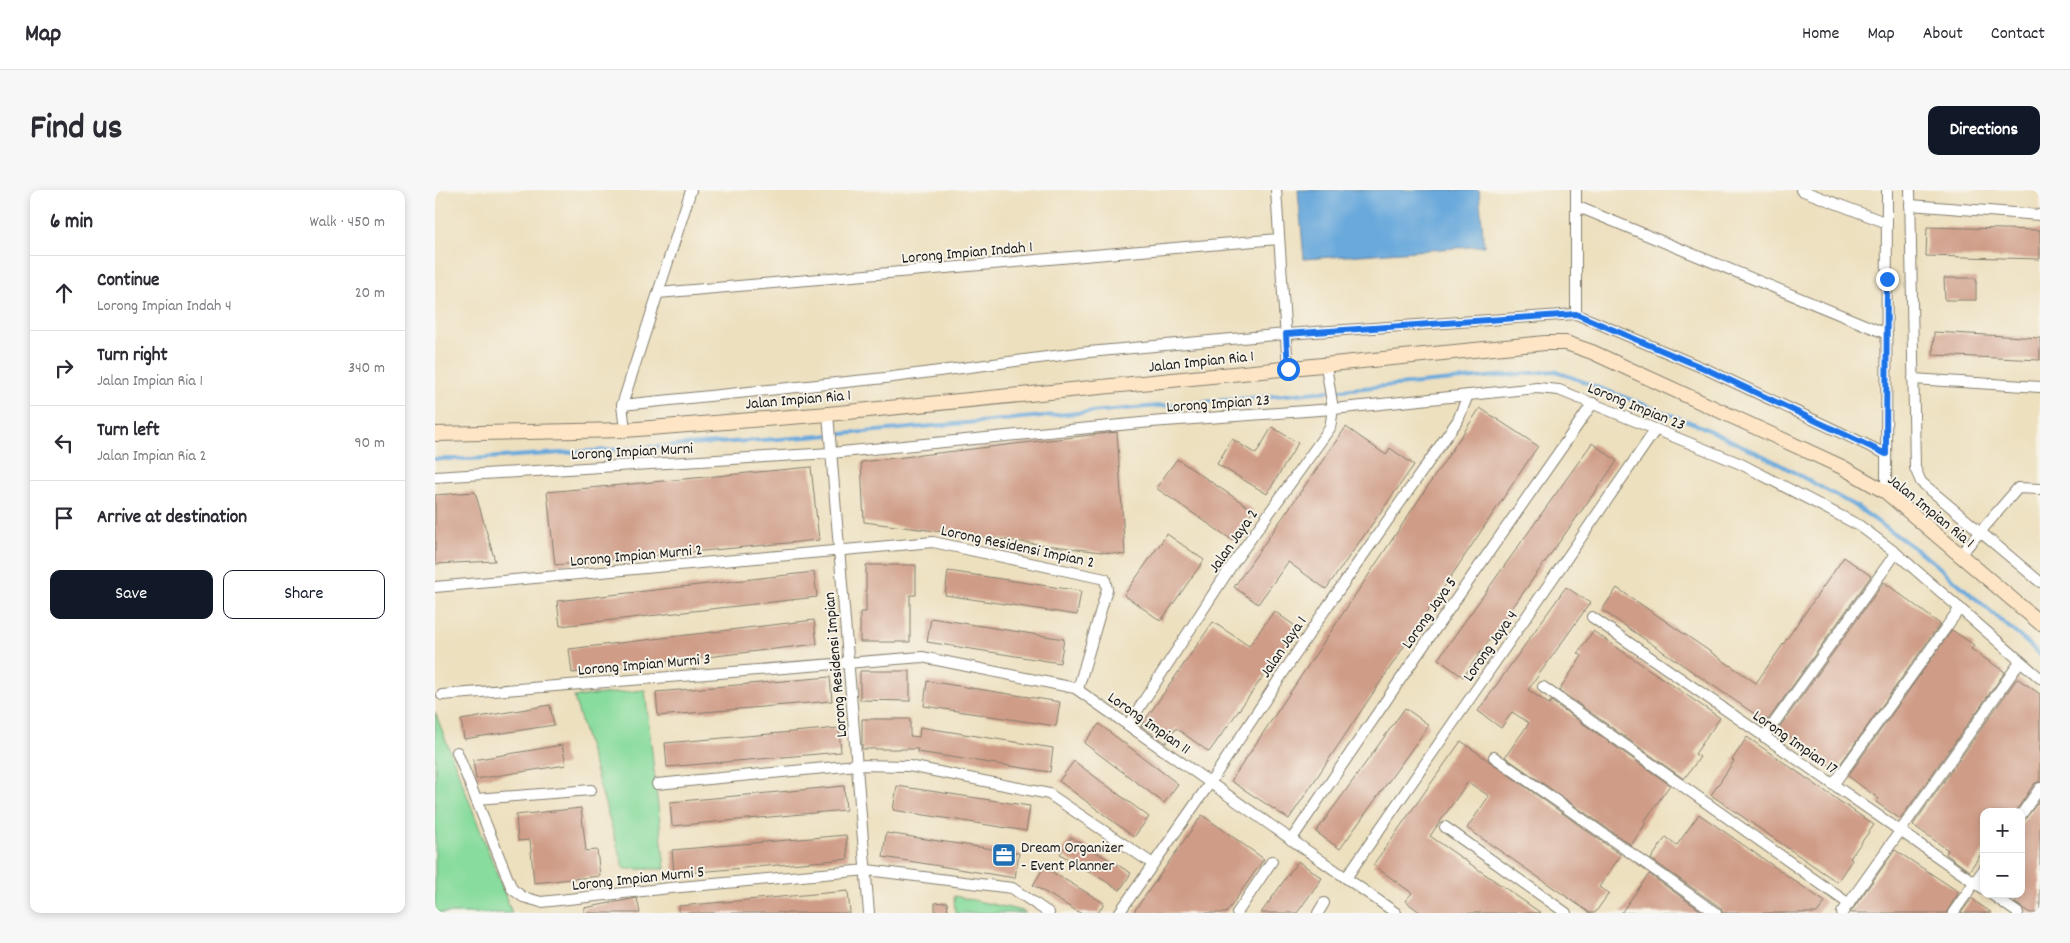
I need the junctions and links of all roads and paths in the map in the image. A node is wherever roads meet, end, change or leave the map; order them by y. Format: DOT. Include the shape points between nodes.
graph roads {
  1 [pos="691,190"];
  2 [pos="1276,190"];
  3 [pos="1576,190"];
  4 [pos="1801,190"];
  5 [pos="1887,190"];
  6 [pos="1910,190"];
  7 [pos="1910,205"];
  8 [pos="1576,206"];
  9 [pos="2040,214"];
  10 [pos="1887,223"];
  11 [pos="1279,239"];
  12 [pos="658,293"];
  13 [pos="1576,314"];
  14 [pos="1286,334"];
  15 [pos="1887,334"];
  16 [pos="1326,366"];
  17 [pos="1288,369"];
  18 [pos="1913,379"];
  19 [pos="2040,387"];
  20 [pos="1469,395"];
  21 [pos="1593,403"];
  22 [pos="623,404"];
  23 [pos="1333,409"];
  24 [pos="829,421"];
  25 [pos="1656,429"];
  26 [pos="625,430"];
  27 [pos="435,434"];
  28 [pos="831,449"];
  29 [pos="1886,454"];
  30 [pos="435,477"];
  31 [pos="2040,489"];
  32 [pos="1886,492"];
  33 [pos="1980,531"];
  34 [pos="840,552"];
  35 [pos="1895,553"];
  36 [pos="1960,555"];
  37 [pos="2040,582"];
  38 [pos="435,587"];
  39 [pos="1960,608"];
  40 [pos="1592,618"];
  41 [pos="2040,622"];
  42 [pos="849,662"];
  43 [pos="2020,662"];
  44 [pos="2040,678"];
  45 [pos="1543,687"];
  46 [pos="1078,690"];
  47 [pos="442,694"];
  48 [pos="1127,724"];
  49 [pos="1764,737"];
  50 [pos="457,752"];
  51 [pos="1494,757"];
  52 [pos="857,765"];
  53 [pos="1210,782"];
  54 [pos="657,784"];
  55 [pos="1833,785"];
  56 [pos="2040,788"];
  57 [pos="591,790"];
  58 [pos="476,799"];
  59 [pos="2025,809"];
  60 [pos="1445,827"];
  61 [pos="1900,831"];
  62 [pos="1291,840"];
  63 [pos="1271,860"];
  64 [pos="1153,864"];
  65 [pos="867,870"];
  66 [pos="1980,875"];
  67 [pos="1346,878"];
  68 [pos="1974,883"];
  69 [pos="1980,887"];
  70 [pos="1997,898"];
  71 [pos="1325,903"];
  72 [pos="1849,904"];
  73 [pos="869,913"];
  74 [pos="1049,913"];
  75 [pos="1119,913"];
  76 [pos="1237,913"];
  77 [pos="1318,913"];
  78 [pos="1396,913"];
  79 [pos="1567,913"];
  80 [pos="1716,913"];
  81 [pos="1842,913"];
  82 [pos="1953,913"];
  83 [pos="2018,913"];
  1 -- 12 [label="street"];
  2 -- 11 [label="street"];
  3 -- 8 [label="street"];
  4 -- 10 [label="street"];
  5 -- 10 [label="street"];
  6 -- 7 [label="street"];
  7 -- 9 [label="street"];
  7 -- 18 [label="street"];
  8 -- 13 [label="street"];
  8 -- 15 [label="street"];
  10 -- 15 [label="street"];
  11 -- 12 [label="street, Lorong Impian Indah 1"];
  11 -- 14 [label="street"];
  12 -- 22 [label="street"];
  13 -- 14 [label="street, Jalan Impian Ria 1"];
  13 -- 29 [label="street, Jalan Impian Ria 1" via="1708,370"];
  14 -- 17 [label="street"];
  14 -- 22 [label="street, Jalan Impian Ria 1" via="1077,353 885,378"];
  15 -- 29 [label="street"];
  16 -- 17 [label="street, Jalan Impian Ria 1"];
  16 -- 23 [label="street, Jalan Jaya 2"];
  16 -- 32 [label="street, Jalan Impian Ria 1" via="1566,343 1842,467"];
  17 -- 24 [label="street, Jalan Impian Ria 1"];
  18 -- 19 [label="street"];
  18 -- 33 [label="street, Jalan Impian Ria 1" via="1915,468 1921,482"];
  20 -- 21 [label="street, Lorong Impian 23" via="1537,388 1559,390"];
  20 -- 23 [label="street, Lorong Impian 23"];
  20 -- 53 [label="street, Jalan Jaya 1" via="1458,420 1327,606"];
  21 -- 25 [label="street, Lorong Impian 23"];
  21 -- 62 [label="street, Lorong Jaya 5"];
  22 -- 26 [label="street"];
  23 -- 28 [label="street, Lorong Impian 23"];
  23 -- 48 [label="street, Jalan Jaya 2" via="1330,428 1234,562"];
  24 -- 26 [label="street, Jalan Impian Ria 1"];
  24 -- 28 [label="street, Lorong Residensi Impian"];
  25 -- 35 [label="street, Lorong Impian 23" via="1741,464 1860,526"];
  25 -- 67 [label="street, Lorong Jaya 4"];
  26 -- 27 [label="street, Jalan Impian Ria 1"];
  28 -- 30 [label="street, Lorong Impian Murni"];
  28 -- 34 [label="street, Lorong Residensi Impian"];
  29 -- 32 [label="street"];
  31 -- 33 [label="street" via="2018,488"];
  32 -- 36 [label="street, Jalan Impian Ria 1"];
  33 -- 36 [label="street"];
  33 -- 37 [label="street, Jalan Impian Ria 1"];
  34 -- 38 [label="street, Lorong Impian Murni 2"];
  34 -- 42 [label="street, Lorong Residensi Impian"];
  34 -- 46 [label="street, Lorong Residensi Impian 2" via="933,542 1105,579 1107,589"];
  35 -- 39 [label="street, Lorong Impian 23"];
  35 -- 49 [label="street"];
  36 -- 41 [label="street, Jalan Impian Ria 1"];
  39 -- 43 [label="street, Lorong Impian 23"];
  39 -- 55 [label="street"];
  40 -- 49 [label="street, Lorong Impian 17"];
  42 -- 46 [label="street, Lorong Impian 11" via="922,656"];
  42 -- 47 [label="street, Lorong Impian Murni 3"];
  42 -- 52 [label="street, Lorong Residensi Impian"];
  43 -- 44 [label="street, Lorong Impian 23"];
  43 -- 61 [label="street"];
  45 -- 72 [label="street"];
  46 -- 48 [label="street, Lorong Impian 11"];
  48 -- 53 [label="street, Lorong Impian 11"];
  49 -- 55 [label="street, Lorong Impian 17"];
  50 -- 58 [label="street, Lorong Impian Murni 5"];
  51 -- 80 [label="street"];
  52 -- 54 [label="street"];
  52 -- 64 [label="street" via="909,766 1049,794"];
  52 -- 65 [label="street, Lorong Residensi Impian"];
  53 -- 62 [label="street, Lorong Impian 11"];
  53 -- 64 [label="street, Jalan Jaya 1"];
  55 -- 61 [label="street, Lorong Impian 17"];
  56 -- 59 [label="street"];
  57 -- 58 [label="street"];
  58 -- 65 [label="street, Lorong Impian Murni 5" via="512,889 523,897 541,902"];
  60 -- 79 [label="street"];
  61 -- 68 [label="street, Lorong Impian 17"];
  61 -- 72 [label="street"];
  62 -- 67 [label="street, Lorong Impian 11"];
  63 -- 76 [label="street"];
  64 -- 75 [label="street, Jalan Jaya 1"];
  65 -- 73 [label="street, Lorong Residensi Impian"];
  65 -- 74 [label="street, Lorong Impian Murni 5" via="1012,888"];
  66 -- 68 [label="street"];
  67 -- 78 [label="street, Lorong Impian 11"];
  68 -- 69 [label="street, Lorong Impian 17"];
  68 -- 82 [label="street"];
  70 -- 83 [label="street"];
  71 -- 77 [label="street"];
  72 -- 81 [label="street"];
}
